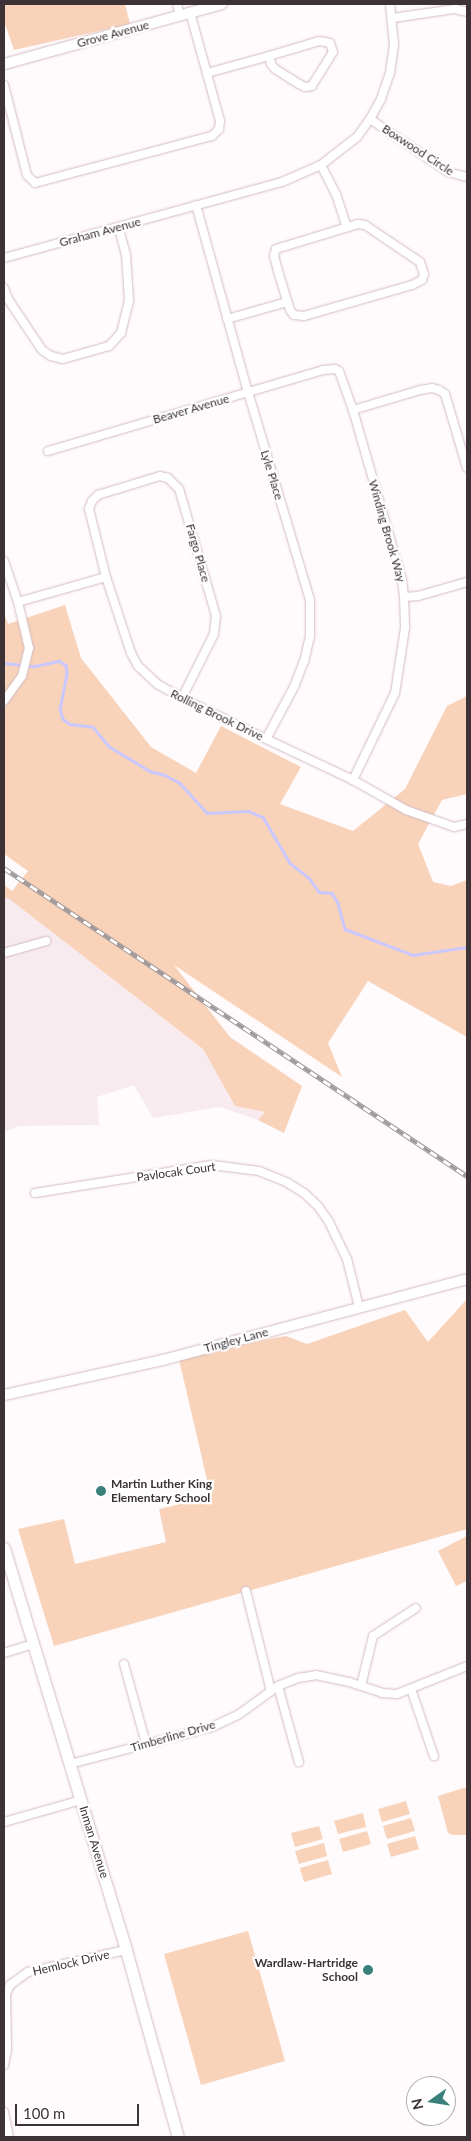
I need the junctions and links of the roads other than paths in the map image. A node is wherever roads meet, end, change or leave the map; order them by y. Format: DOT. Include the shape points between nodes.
graph roads {
  1 [pos="177,4"];
  2 [pos="222,4"];
  3 [pos="390,4"];
  4 [pos="467,12"];
  5 [pos="185,14"];
  6 [pos="393,18"];
  7 [pos="269,56"];
  8 [pos="4,64"];
  9 [pos="207,73"];
  10 [pos="4,85"];
  11 [pos="370,119"];
  12 [pos="321,165"];
  13 [pos="467,177"];
  14 [pos="196,206"];
  15 [pos="347,227"];
  16 [pos="119,228"];
  17 [pos="4,258"];
  18 [pos="4,288"];
  19 [pos="287,302"];
  20 [pos="227,319"];
  21 [pos="335,369"];
  22 [pos="248,392"];
  23 [pos="353,410"];
  24 [pos="48,452"];
  25 [pos="467,468"];
  26 [pos="98,495"];
  27 [pos="4,561"];
  28 [pos="106,577"];
  29 [pos="467,582"];
  30 [pos="404,597"];
  31 [pos="18,602"];
  32 [pos="182,698"];
  33 [pos="4,701"];
  34 [pos="266,739"];
  35 [pos="353,780"];
  36 [pos="467,824"];
  37 [pos="46,941"];
  38 [pos="4,953"];
  39 [pos="35,1193"];
  40 [pos="467,1279"];
  41 [pos="359,1307"];
  42 [pos="4,1395"];
  43 [pos="4,1548"];
  44 [pos="246,1591"];
  45 [pos="416,1608"];
  46 [pos="34,1644"];
  47 [pos="4,1653"];
  48 [pos="124,1664"];
  49 [pos="467,1666"];
  50 [pos="278,1686"];
  51 [pos="361,1686"];
  52 [pos="411,1689"];
  53 [pos="271,1692"];
  54 [pos="146,1744"];
  55 [pos="434,1756"];
  56 [pos="299,1762"];
  57 [pos="70,1764"];
  58 [pos="81,1800"];
  59 [pos="4,1822"];
  60 [pos="126,1950"];
  61 [pos="5,1993"];
  62 [pos="4,2065"];
  63 [pos="4,2112"];
  64 [pos="9,2137"];
  65 [pos="178,2137"];
  1 -- 5 [label="street"];
  2 -- 5 [label="street, Grove Avenue"];
  3 -- 6 [label="street, Graham Avenue"];
  4 -- 6 [label="street" via="455,9"];
  5 -- 8 [label="street, Grove Avenue"];
  5 -- 9 [label="street"];
  6 -- 11 [label="street, Graham Avenue" via="390,73"];
  7 -- 7 [label="street" via="325,41 330,43 333,52 315,83 305,87 275,69"];
  7 -- 9 [label="street"];
  9 -- 10 [label="street" via="220,126 212,136 35,183 27,176"];
  11 -- 12 [label="street, Graham Avenue" via="357,137"];
  11 -- 13 [label="street, Boxwood Circle" via="448,172"];
  12 -- 14 [label="street, Graham Avenue" via="282,182"];
  12 -- 15 [label="street" via="339,200"];
  14 -- 16 [label="street, Graham Avenue"];
  14 -- 20 [label="street, Lyle Place"];
  15 -- 19 [label="street" via="276,249 274,256"];
  15 -- 19 [label="street" via="365,225 420,262 424,274 422,280 304,316 294,315"];
  16 -- 17 [label="street, Graham Avenue"];
  16 -- 18 [label="street" via="126,255 129,300 121,333 109,346 63,359 51,356 42,350"];
  19 -- 20 [label="street"];
  20 -- 22 [label="street, Lyle Place"];
  21 -- 22 [label="street, Beaver Avenue"];
  21 -- 23 [label="street, Winding Brook Way" via="342,375"];
  22 -- 24 [label="street, Beaver Avenue"];
  22 -- 34 [label="street, Lyle Place" via="310,600 310,636 304,661"];
  23 -- 25 [label="street" via="420,390 439,390 445,394"];
  23 -- 30 [label="street, Winding Brook Way" via="402,580"];
  26 -- 28 [label="street, Rolling Brook Drive" via="92,501 89,518"];
  26 -- 32 [label="street, Fargo Place" via="160,476 168,478 179,489 216,616 214,634"];
  27 -- 31 [label="street"];
  28 -- 31 [label="street"];
  28 -- 32 [label="street, Rolling Brook Drive" via="130,653 138,666 156,684"];
  29 -- 30 [label="street"];
  30 -- 35 [label="street, Winding Brook Way" via="405,628 395,693"];
  31 -- 33 [label="street" via="28,636 28,660 25,671"];
  32 -- 34 [label="street, Rolling Brook Drive"];
  34 -- 35 [label="street, Rolling Brook Drive"];
  35 -- 36 [label="street, Rolling Brook Drive" via="414,814 454,827"];
  37 -- 38 [label="street"];
  39 -- 41 [label="street, Pavlocak Court" via="212,1165 259,1171 304,1193 330,1222 347,1259"];
  40 -- 41 [label="street, Tingley Lane"];
  41 -- 42 [label="street, Tingley Lane" via="162,1360"];
  43 -- 46 [label="main road, Inman Avenue"];
  44 -- 53 [label="street"];
  45 -- 51 [label="street" via="373,1636"];
  46 -- 47 [label="street"];
  46 -- 57 [label="main road, Inman Avenue"];
  48 -- 54 [label="street"];
  49 -- 52 [label="street, Timberline Drive"];
  50 -- 51 [label="street, Timberline Drive" via="316,1675"];
  50 -- 53 [label="street, Timberline Drive"];
  50 -- 56 [label="street"];
  51 -- 52 [label="street, Timberline Drive" via="397,1694"];
  52 -- 55 [label="street"];
  53 -- 54 [label="street, Timberline Drive" via="212,1727"];
  54 -- 57 [label="street, Timberline Drive"];
  57 -- 58 [label="main road, Inman Avenue"];
  58 -- 59 [label="street"];
  58 -- 60 [label="main road, Inman Avenue"];
  60 -- 61 [label="street, Hemlock Drive" via="28,1972 10,1985"];
  60 -- 65 [label="main road, Inman Avenue"];
  61 -- 62 [label="street, Hemlock Drive" via="7,2049"];
  63 -- 64 [label="street"];
}
